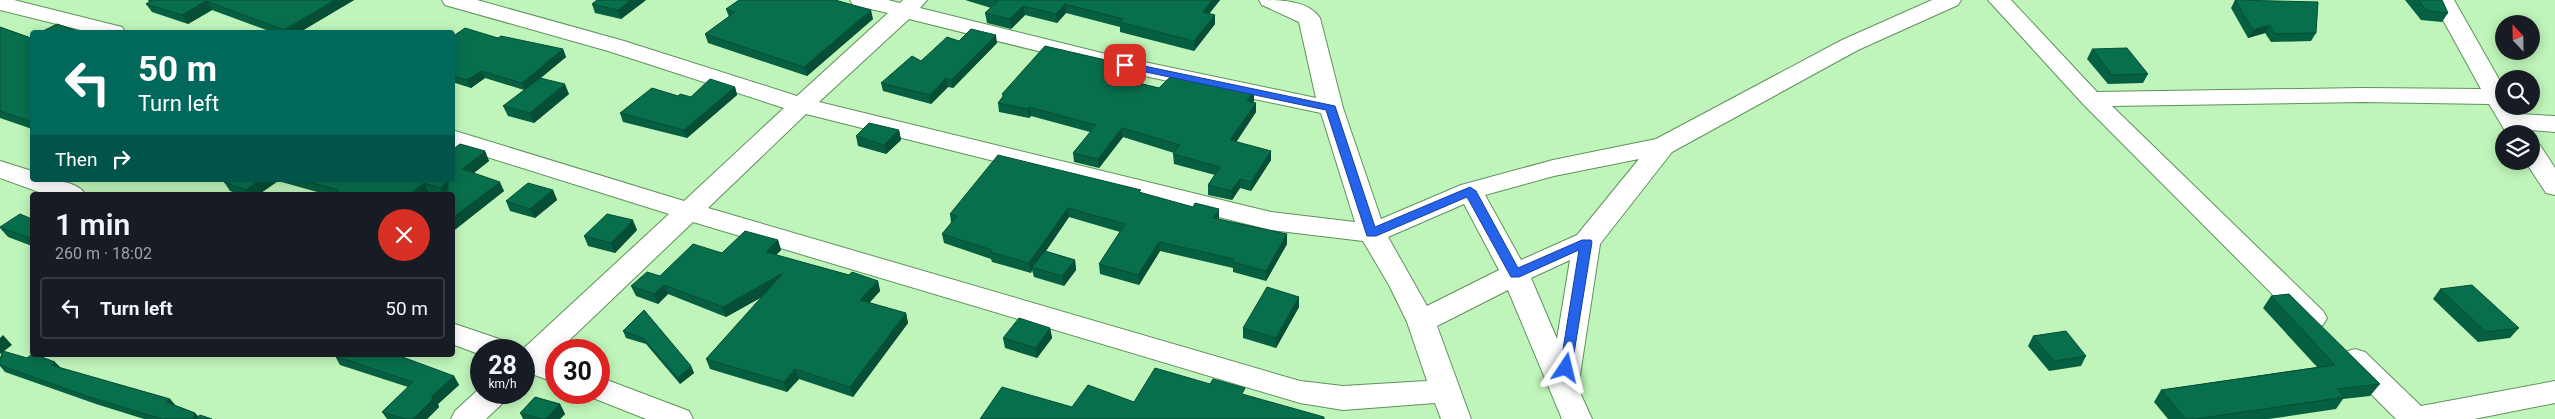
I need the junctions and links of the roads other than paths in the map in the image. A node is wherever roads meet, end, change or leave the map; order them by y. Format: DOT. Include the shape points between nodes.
graph roads {
  1 [pos="453,0"];
  2 [pos="861,0"];
  3 [pos="1270,0"];
  4 [pos="1950,0"];
  5 [pos="1999,0"];
  6 [pos="2443,0"];
  7 [pos="910,6"];
  8 [pos="11,7"];
  9 [pos="106,30"];
  10 [pos="2495,93"];
  11 [pos="2495,97"];
  12 [pos="2091,99"];
  13 [pos="800,105"];
  14 [pos="1331,108"];
  15 [pos="2555,124"];
  16 [pos="2540,125"];
  17 [pos="455,139"];
  18 [pos="1663,146"];
  19 [pos="2540,164"];
  20 [pos="0,168"];
  21 [pos="30,179"];
  22 [pos="37,182"];
  23 [pos="2555,187"];
  24 [pos="1470,191"];
  25 [pos="64,192"];
  26 [pos="688,211"];
  27 [pos="1372,233"];
  28 [pos="1586,242"];
  29 [pos="1515,274"];
  30 [pos="1421,322"];
  31 [pos="455,335"];
  32 [pos="470,340"];
  33 [pos="535,353"];
  34 [pos="1563,388"];
  35 [pos="1447,391"];
  36 [pos="610,392"];
  37 [pos="2555,392"];
  38 [pos="482,404"];
  39 [pos="466,419"];
  40 [pos="678,419"];
  41 [pos="1456,419"];
  42 [pos="1577,419"];
  43 [pos="2414,419"];
  1 -- 13 [label="street" via="616,46"];
  2 -- 7 [label="street"];
  3 -- 14 [label="street" via="1309,18"];
  4 -- 18 [label="street" via="1850,45"];
  5 -- 12 [label="street"];
  6 -- 10 [label="street"];
  7 -- 13 [label="street"];
  7 -- 14 [label="street" via="1106,61"];
  8 -- 9 [label="street"];
  11 -- 12 [label="street" via="2362,95"];
  12 -- 43 [label="street"];
  13 -- 26 [label="street"];
  13 -- 27 [label="street" via="1271,221"];
  14 -- 27 [label="street"];
  15 -- 16 [label="street"];
  17 -- 26 [label="street"];
  18 -- 24 [label="street" via="1553,168"];
  18 -- 28 [label="street"];
  19 -- 23 [label="street"];
  20 -- 21 [label="street"];
  22 -- 25 [label="street"];
  24 -- 27 [label="street"];
  24 -- 29 [label="street"];
  26 -- 33 [label="street"];
  26 -- 35 [label="street" via="1300,392 1343,398"];
  27 -- 30 [label="street"];
  28 -- 29 [label="street"];
  28 -- 34 [label="street"];
  29 -- 30 [label="street"];
  29 -- 34 [label="street"];
  30 -- 35 [label="street"];
  31 -- 32 [label="street"];
  34 -- 42 [label="street"];
  35 -- 41 [label="street"];
  36 -- 40 [label="street"];
  37 -- 43 [label="street"];
  38 -- 39 [label="street"];
}
